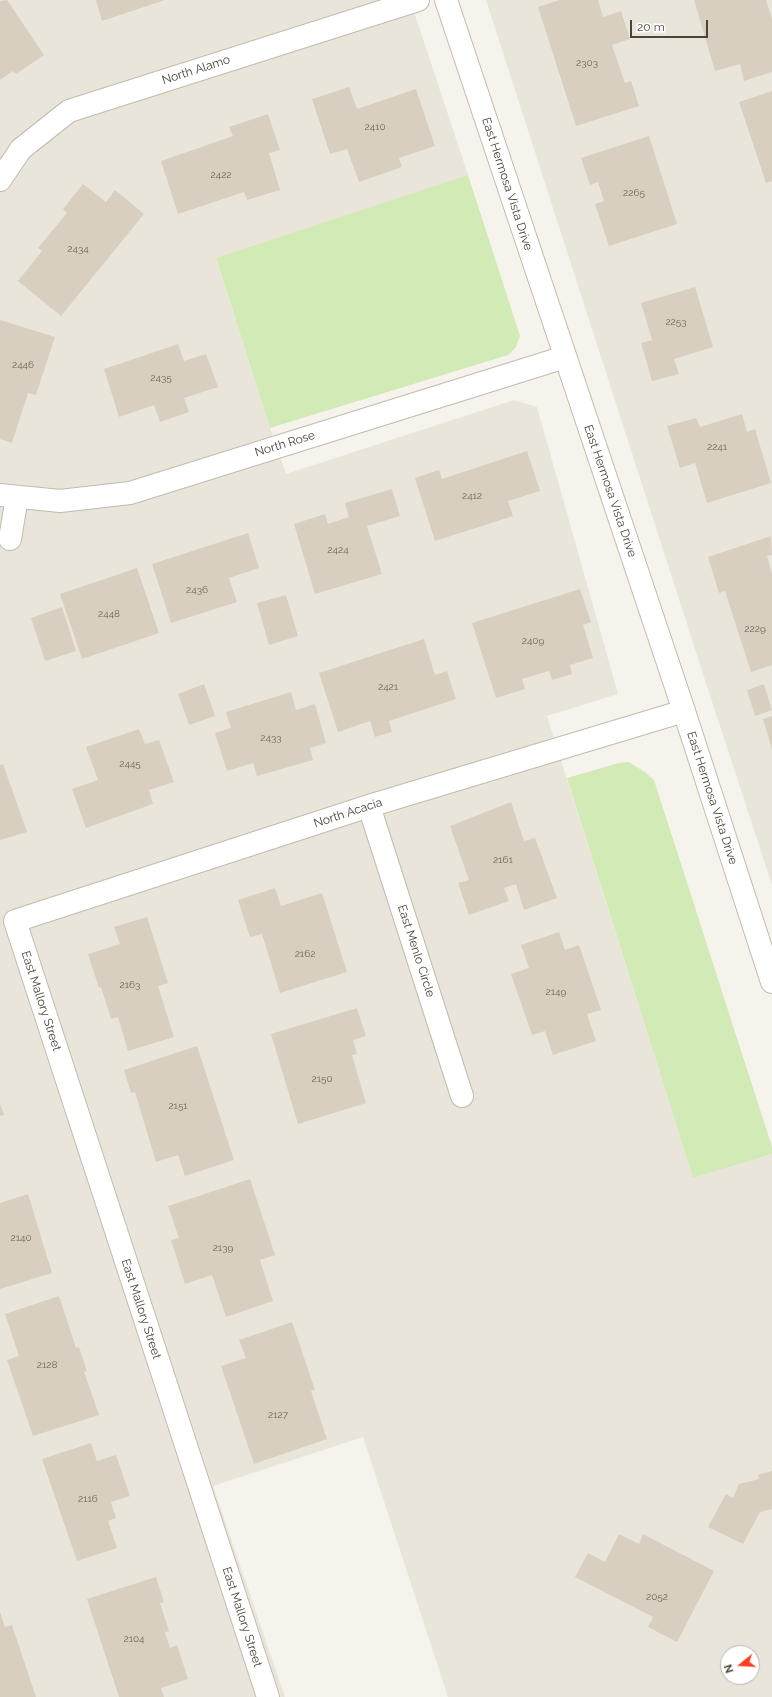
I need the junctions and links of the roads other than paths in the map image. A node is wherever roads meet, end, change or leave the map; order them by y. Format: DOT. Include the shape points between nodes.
graph roads {
  1 [pos="418,0"];
  2 [pos="446,0"];
  3 [pos="0,180"];
  4 [pos="565,357"];
  5 [pos="8,496"];
  6 [pos="10,539"];
  7 [pos="684,711"];
  8 [pos="369,806"];
  9 [pos="15,921"];
  10 [pos="772,982"];
  11 [pos="462,1096"];
  12 [pos="268,1697"];
  1 -- 3 [label="street, North Alamo" via="69,111 21,149"];
  2 -- 4 [label="street, East Hermosa Vista Drive"];
  4 -- 5 [label="street, North Rose" via="130,493 60,501"];
  4 -- 7 [label="street, East Hermosa Vista Drive"];
  5 -- 6 [label="street"];
  7 -- 8 [label="street, North Acacia"];
  7 -- 10 [label="street, East Hermosa Vista Drive"];
  8 -- 9 [label="street, North Acacia"];
  8 -- 11 [label="street, East Menlo Circle"];
  9 -- 12 [label="street, East Mallory Street"];
}
